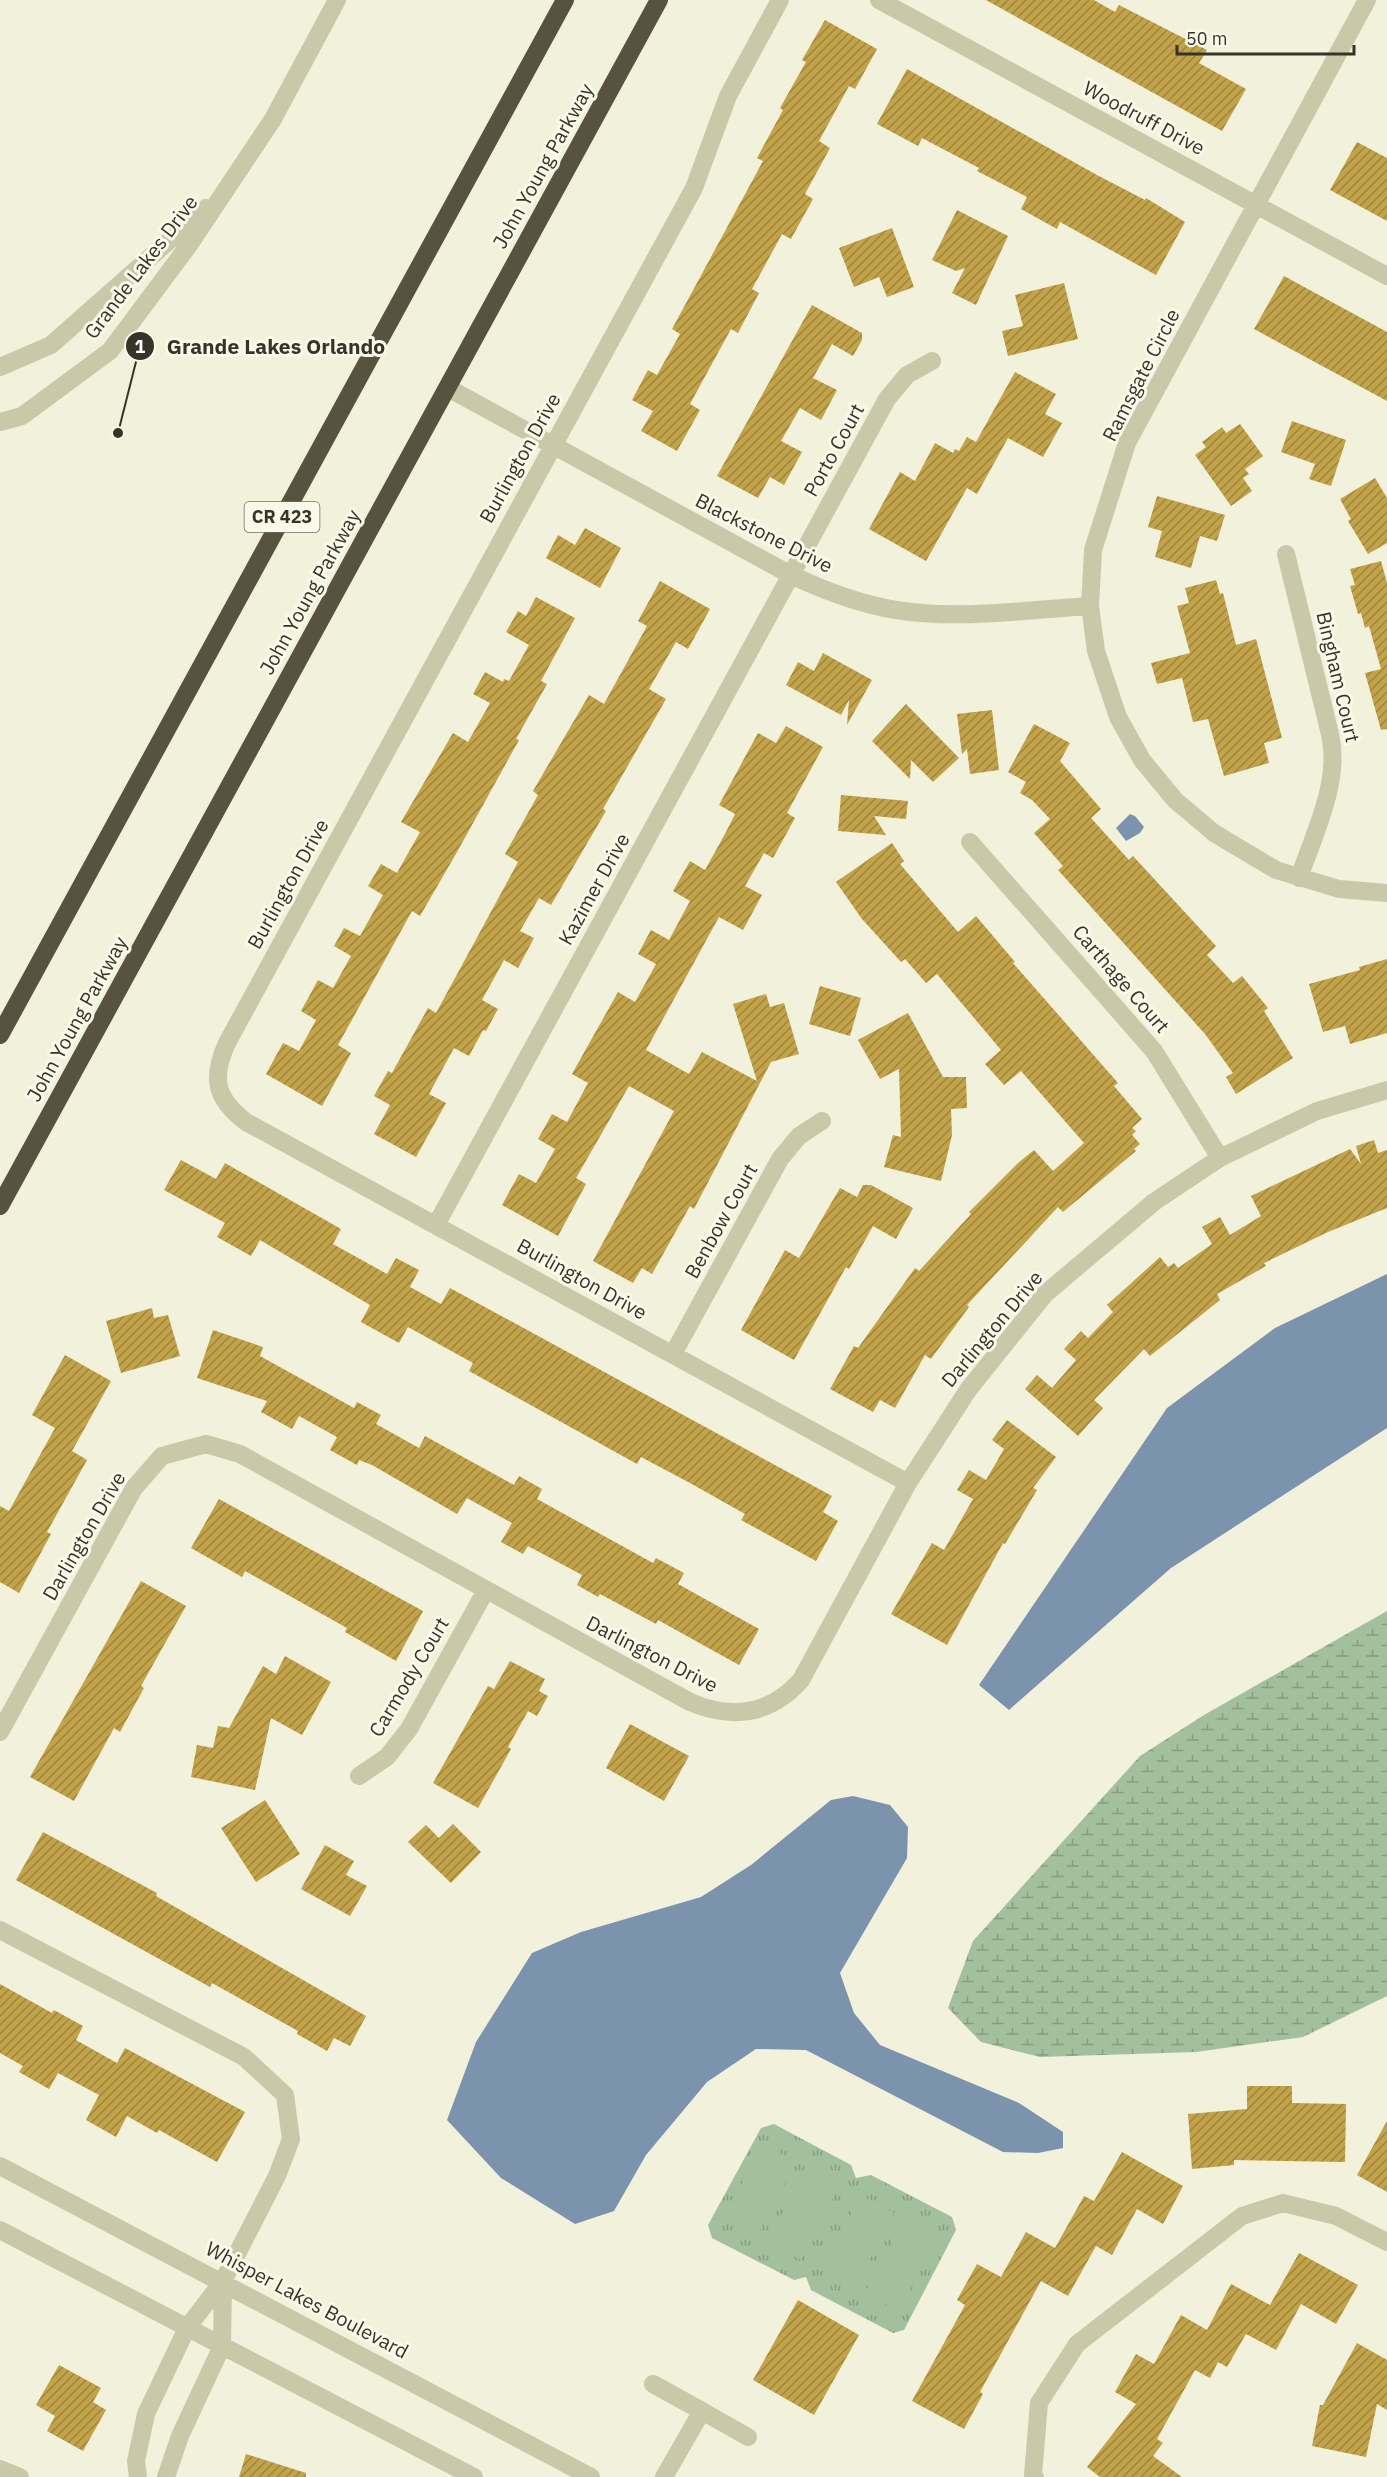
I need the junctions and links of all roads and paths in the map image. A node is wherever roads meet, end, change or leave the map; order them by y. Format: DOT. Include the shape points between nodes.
graph roads {
  1 [pos="338,0"];
  2 [pos="565,0"];
  3 [pos="660,0"];
  4 [pos="780,0"];
  5 [pos="879,0"];
  6 [pos="1367,0"];
  7 [pos="223,193"];
  8 [pos="1257,205"];
  9 [pos="1387,276"];
  10 [pos="932,361"];
  11 [pos="0,367"];
  12 [pos="448,388"];
  13 [pos="0,422"];
  14 [pos="553,445"];
  15 [pos="1286,554"];
  16 [pos="791,575"];
  17 [pos="1090,606"];
  18 [pos="970,842"];
  19 [pos="1299,878"];
  20 [pos="1387,893"];
  21 [pos="0,1035"];
  22 [pos="1387,1090"];
  23 [pos="822,1121"];
  24 [pos="1220,1158"];
  25 [pos="0,1206"];
  26 [pos="436,1225"];
  27 [pos="673,1354"];
  28 [pos="908,1483"];
  29 [pos="486,1590"];
  30 [pos="0,1732"];
  31 [pos="358,1776"];
  32 [pos="0,1930"];
  33 [pos="0,2166"];
  34 [pos="0,2230"];
  35 [pos="1387,2242"];
  36 [pos="223,2281"];
  37 [pos="187,2328"];
  38 [pos="222,2346"];
  39 [pos="653,2384"];
  40 [pos="702,2411"];
  41 [pos="748,2437"];
  42 [pos="0,2469"];
  43 [pos="20,2477"];
  44 [pos="138,2477"];
  45 [pos="166,2477"];
  46 [pos="474,2477"];
  47 [pos="591,2477"];
  48 [pos="664,2477"];
  49 [pos="1035,2477"];
  1 -- 7 [label="street, Grande Lakes Drive" via="273,119"];
  2 -- 21 [label="highway, CR 423"];
  3 -- 12 [label="highway, John Young Parkway"];
  4 -- 14 [label="street, Burlington Drive" via="728,96 694,188"];
  5 -- 8 [label="street, Woodruff Drive"];
  6 -- 8 [label="street, Ramsgate Circle"];
  7 -- 11 [label="street, Grande Lakes Drive" via="51,345"];
  7 -- 13 [label="street, Grande Lakes Drive" via="110,351 22,416"];
  8 -- 9 [label="street, Woodruff Drive"];
  8 -- 17 [label="street, Ramsgate Circle" via="1127,443 1093,550"];
  10 -- 16 [label="street, Porto Court" via="895,387"];
  12 -- 14 [label="street, Blackstone Drive"];
  12 -- 25 [label="highway, John Young Parkway"];
  14 -- 16 [label="street, Blackstone Drive"];
  14 -- 26 [label="street, Burlington Drive" via="218,1065 223,1098 246,1122"];
  15 -- 19 [label="street, Bingham Court" via="1333,758 1329,785"];
  16 -- 17 [label="street, Blackstone Drive" via="852,600 921,613 972,614"];
  16 -- 26 [label="street, Kazimer Drive"];
  17 -- 19 [label="street, Ramsgate Circle" via="1096,651 1109,695 1147,767 1175,800 1214,833 1255,859"];
  18 -- 24 [label="street, Carthage Court" via="1154,1051"];
  19 -- 20 [label="street, Ramsgate Circle" via="1339,889"];
  22 -- 24 [label="street, Darlington Drive" via="1317,1111"];
  23 -- 27 [label="street, Benbow Court" via="800,1136 780,1160"];
  24 -- 28 [label="street, Darlington Drive" via="1154,1202 1045,1294 968,1390"];
  26 -- 27 [label="street, Burlington Drive"];
  27 -- 28 [label="street, Burlington Drive"];
  28 -- 29 [label="street, Darlington Drive" via="801,1680 782,1698 757,1710 723,1713 690,1702"];
  29 -- 30 [label="street, Darlington Drive" via="240,1454 206,1444 162,1456 134,1488"];
  29 -- 31 [label="street, Carmody Court" via="404,1737 387,1757"];
  32 -- 36 [label="street" via="244,2057 285,2095 291,2139 277,2176"];
  33 -- 36 [label="street, Whisper Lakes Boulevard"];
  34 -- 37 [label="street"];
  35 -- 49 [label="street" via="1336,2216 1283,2203 1242,2216 1077,2344 1039,2403"];
  36 -- 37 [label="street"];
  36 -- 38 [label="street"];
  36 -- 47 [label="street, Whisper Lakes Boulevard"];
  37 -- 38 [label="street"];
  37 -- 44 [label="street" via="146,2414 136,2461"];
  38 -- 45 [label="street" via="180,2436"];
  38 -- 46 [label="street"];
  39 -- 40 [label="street"];
  40 -- 41 [label="street"];
  40 -- 48 [label="street"];
  42 -- 43 [label="street"];
}
